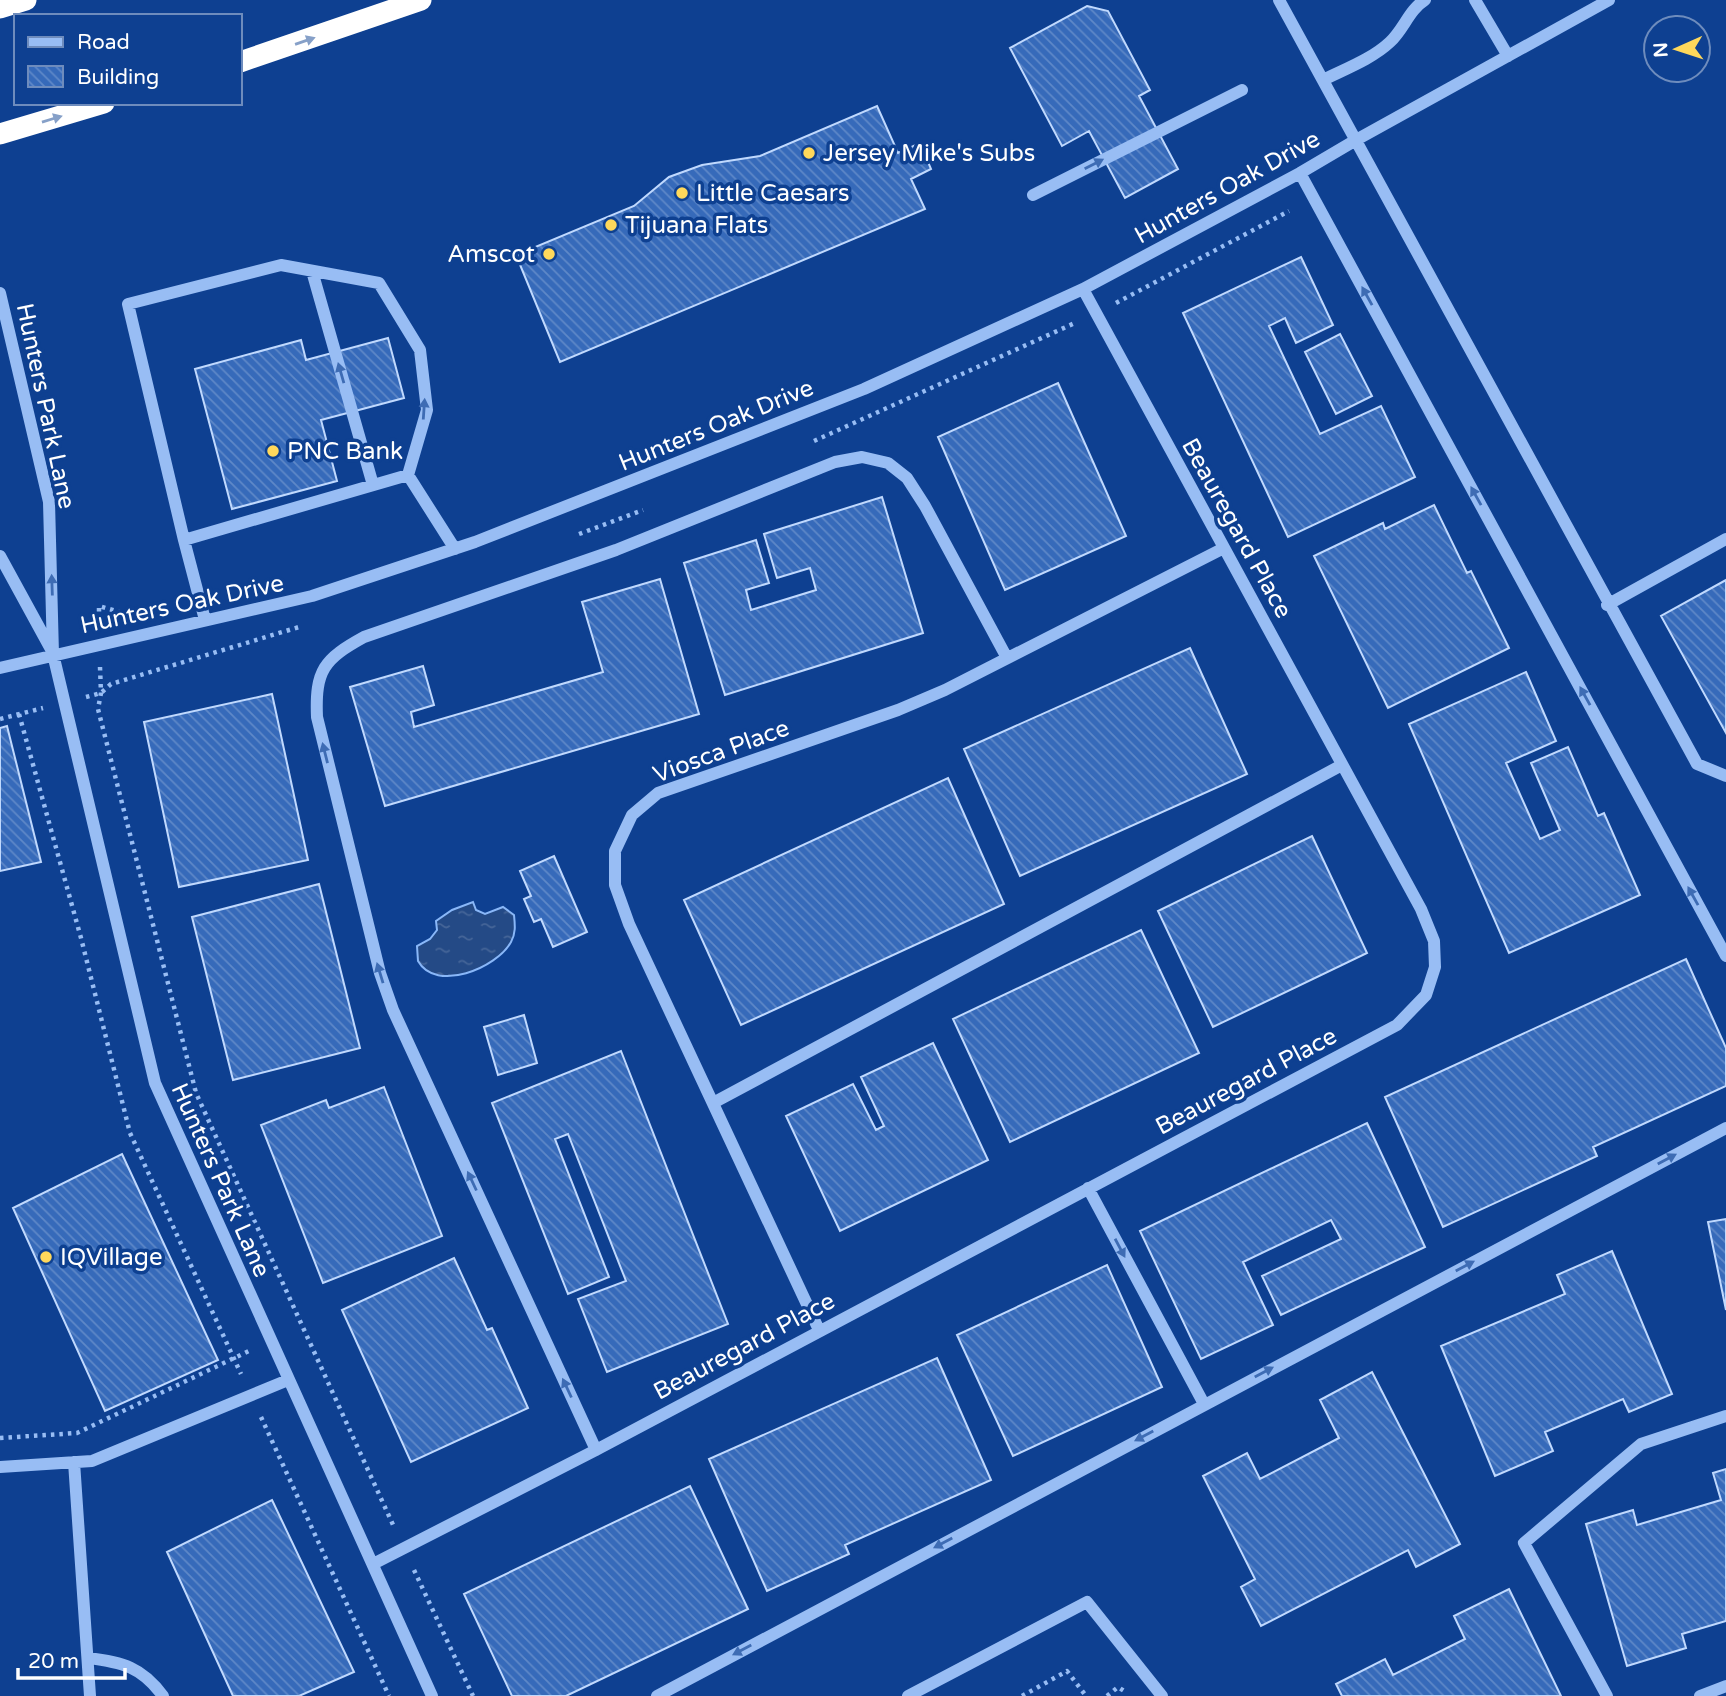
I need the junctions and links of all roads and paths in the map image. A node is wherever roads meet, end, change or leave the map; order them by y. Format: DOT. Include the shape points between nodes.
graph roads {
  1 [pos="26,0"];
  2 [pos="421,0"];
  3 [pos="1279,0"];
  4 [pos="1425,0"];
  5 [pos="1475,0"];
  6 [pos="1609,0"];
  7 [pos="0,8"];
  8 [pos="1508,56"];
  9 [pos="242,61"];
  10 [pos="1323,80"];
  11 [pos="1242,90"];
  12 [pos="97,105"];
  13 [pos="0,134"];
  14 [pos="1356,140"];
  15 [pos="1300,173"];
  16 [pos="1032,195"];
  17 [pos="312,271"];
  18 [pos="1083,289"];
  19 [pos="0,293"];
  20 [pos="408,475"];
  21 [pos="373,485"];
  22 [pos="1726,539"];
  23 [pos="184,541"];
  24 [pos="1224,548"];
  25 [pos="455,549"];
  26 [pos="0,556"];
  27 [pos="1608,605"];
  28 [pos="122,612"];
  29 [pos="205,620"];
  30 [pos="99,643"];
  31 [pos="53,654"];
  32 [pos="1007,658"];
  33 [pos="0,668"];
  34 [pos="1342,765"];
  35 [pos="1726,776"];
  36 [pos="1726,956"];
  37 [pos="713,1103"];
  38 [pos="1726,1128"];
  39 [pos="1088,1188"];
  40 [pos="302,1325"];
  41 [pos="818,1330"];
  42 [pos="270,1340"];
  43 [pos="288,1380"];
  44 [pos="1204,1404"];
  45 [pos="1726,1416"];
  46 [pos="0,1438"];
  47 [pos="596,1450"];
  48 [pos="74,1462"];
  49 [pos="0,1467"];
  50 [pos="404,1548"];
  51 [pos="373,1564"];
  52 [pos="88,1658"];
  53 [pos="1726,1686"];
  54 [pos="90,1696"];
  55 [pos="163,1696"];
  56 [pos="432,1696"];
  57 [pos="472,1696"];
  58 [pos="657,1696"];
  59 [pos="908,1696"];
  60 [pos="1022,1696"];
  61 [pos="1086,1696"];
  62 [pos="1107,1696"];
  63 [pos="1130,1696"];
  64 [pos="1162,1696"];
  65 [pos="1607,1696"];
  66 [pos="1700,1696"];
  1 -- 7 [label="highway"];
  9 -- 2 [label="highway, one-way"];
  3 -- 10 [label="street"];
  4 -- 10 [label="street" via="1412,10 1391,41"];
  5 -- 8 [label="street"];
  6 -- 8 [label="street, Hunters Oak Drive"];
  8 -- 14 [label="street, Hunters Oak Drive"];
  10 -- 14 [label="street"];
  16 -- 11 [label="street, one-way"];
  13 -- 12 [label="highway, one-way"];
  14 -- 15 [label="street, Hunters Oak Drive"];
  14 -- 27 [label="street"];
  15 -- 18 [label="street, Hunters Oak Drive"];
  36 -- 15 [label="street, one-way"];
  20 -- 17 [label="street, one-way" via="427,411 420,350 379,283"];
  21 -- 17 [label="street, one-way"];
  17 -- 23 [label="street" via="281,265 128,304"];
  18 -- 24 [label="street, Beauregard Place"];
  18 -- 25 [label="street, Hunters Oak Drive" via="864,389"];
  31 -- 19 [label="street, Hunters Park Lane, one-way" via="49,502"];
  20 -- 21 [label="street"];
  20 -- 25 [label="street"];
  21 -- 23 [label="street"];
  22 -- 27 [label="street"];
  23 -- 29 [label="street"];
  24 -- 32 [label="street, Viosca Place"];
  24 -- 34 [label="street, Beauregard Place"];
  25 -- 29 [label="street, Hunters Oak Drive" via="312,596"];
  26 -- 31 [label="street, Hunters Park Lane"];
  27 -- 35 [label="street" via="1697,764"];
  28 -- 30 [label="path" via="99,607"];
  29 -- 30 [label="street, Hunters Oak Drive"];
  30 -- 31 [label="street, Hunters Oak Drive"];
  30 -- 40 [label="path" via="98,709 196,1093"];
  31 -- 33 [label="street, Hunters Oak Drive"];
  31 -- 42 [label="street, Hunters Park Lane" via="155,1083"];
  32 -- 37 [label="street, Viosca Place" via="898,709 658,793 632,815 615,850 615,886"];
  47 -- 32 [label="street, one-way" via="380,973 317,717 316,690 323,667 364,637 616,550 835,462 862,457 888,463 907,478"];
  34 -- 37 [label="street"];
  34 -- 39 [label="street, Beauregard Place" via="1434,941 1436,967 1426,995 1397,1025"];
  37 -- 41 [label="street, Viosca Place"];
  44 -- 38 [label="street, one-way"];
  39 -- 41 [label="street, Beauregard Place"];
  39 -- 44 [label="street, one-way"];
  40 -- 42 [label="path"];
  40 -- 50 [label="path"];
  41 -- 47 [label="street, Beauregard Place"];
  42 -- 43 [label="street, Hunters Park Lane"];
  42 -- 46 [label="path" via="76,1433"];
  43 -- 48 [label="street" via="92,1461"];
  43 -- 51 [label="street, Hunters Park Lane"];
  44 -- 58 [label="street, one-way"];
  45 -- 65 [label="street" via="1641,1444 1524,1543"];
  47 -- 50 [label="street, Beauregard Place"];
  48 -- 49 [label="street"];
  48 -- 52 [label="street"];
  50 -- 51 [label="street, Beauregard Place"];
  50 -- 57 [label="path"];
  51 -- 56 [label="street, Hunters Park Lane"];
  52 -- 54 [label="street"];
  52 -- 55 [label="street" via="142,1672"];
  53 -- 66 [label="street"];
  59 -- 64 [label="street" via="1087,1602"];
  60 -- 61 [label="path" via="1067,1671"];
  62 -- 63 [label="path" via="1118,1687"];
}
